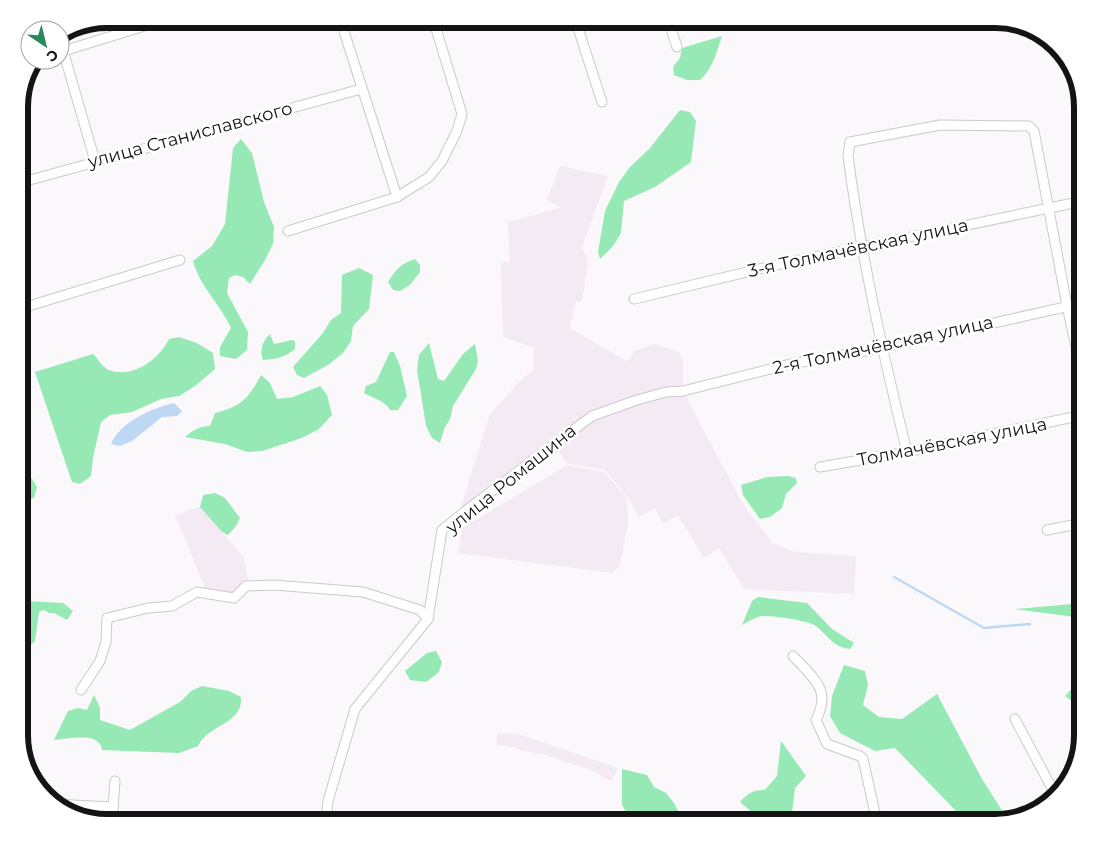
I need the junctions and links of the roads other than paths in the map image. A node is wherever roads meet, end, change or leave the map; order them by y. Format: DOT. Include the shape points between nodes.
graph roads {
  1 [pos="137,28"];
  2 [pos="343,28"];
  3 [pos="436,28"];
  4 [pos="578,28"];
  5 [pos="671,28"];
  6 [pos="677,47"];
  7 [pos="70,49"];
  8 [pos="68,70"];
  9 [pos="361,89"];
  10 [pos="602,102"];
  11 [pos="95,161"];
  12 [pos="28,180"];
  13 [pos="397,197"];
  14 [pos="1074,203"];
  15 [pos="1047,208"];
  16 [pos="288,231"];
  17 [pos="862,248"];
  18 [pos="180,260"];
  19 [pos="634,299"];
  20 [pos="1074,305"];
  21 [pos="28,306"];
  22 [pos="1067,306"];
  23 [pos="1074,338"];
  24 [pos="882,348"];
  25 [pos="682,391"];
  26 [pos="1074,417"];
  27 [pos="907,452"];
  28 [pos="820,467"];
  29 [pos="1074,525"];
  30 [pos="1047,530"];
  31 [pos="428,619"];
  32 [pos="793,656"];
  33 [pos="81,690"];
  34 [pos="1016,719"];
  35 [pos="115,781"];
  36 [pos="1052,789"];
  37 [pos="71,805"];
  38 [pos="113,807"];
  39 [pos="113,814"];
  40 [pos="327,814"];
  41 [pos="875,814"];
  1 -- 7 [label="street"];
  2 -- 9 [label="street"];
  3 -- 13 [label="street" via="462,114 458,131 430,177"];
  4 -- 10 [label="street"];
  5 -- 6 [label="street"];
  8 -- 11 [label="street"];
  9 -- 11 [label="street, улица Станиславского"];
  9 -- 13 [label="street"];
  11 -- 12 [label="street, улица Станиславского"];
  13 -- 16 [label="street"];
  14 -- 15 [label="street, 3-я Толмачёвская улица"];
  15 -- 17 [label="street, 3-я Толмачёвская улица"];
  15 -- 17 [label="street" via="1034,131 1029,126 940,126 850,142 848,156"];
  15 -- 22 [label="street"];
  17 -- 19 [label="street, 3-я Толмачёвская улица"];
  17 -- 24 [label="street"];
  18 -- 21 [label="street"];
  20 -- 22 [label="street, 2-я Толмачёвская улица"];
  22 -- 23 [label="street"];
  22 -- 24 [label="street, 2-я Толмачёвская улица"];
  24 -- 25 [label="street, 2-я Толмачёвская улица" via="790,364"];
  24 -- 27 [label="street"];
  25 -- 31 [label="street, улица Ромашина" via="637,400 592,416 442,530"];
  26 -- 27 [label="street, Толмачёвская улица"];
  27 -- 28 [label="street, Толмачёвская улица"];
  29 -- 30 [label="street"];
  31 -- 33 [label="street" via="420,610 363,592 274,585 246,586 234,598 197,592 172,606 107,618 106,642 100,661"];
  31 -- 40 [label="street" via="355,709"];
  32 -- 41 [label="street" via="822,690 823,699 816,720 826,744 864,759"];
  34 -- 36 [label="street"];
  35 -- 38 [label="street"];
  37 -- 38 [label="street"];
  38 -- 39 [label="street"];
}
